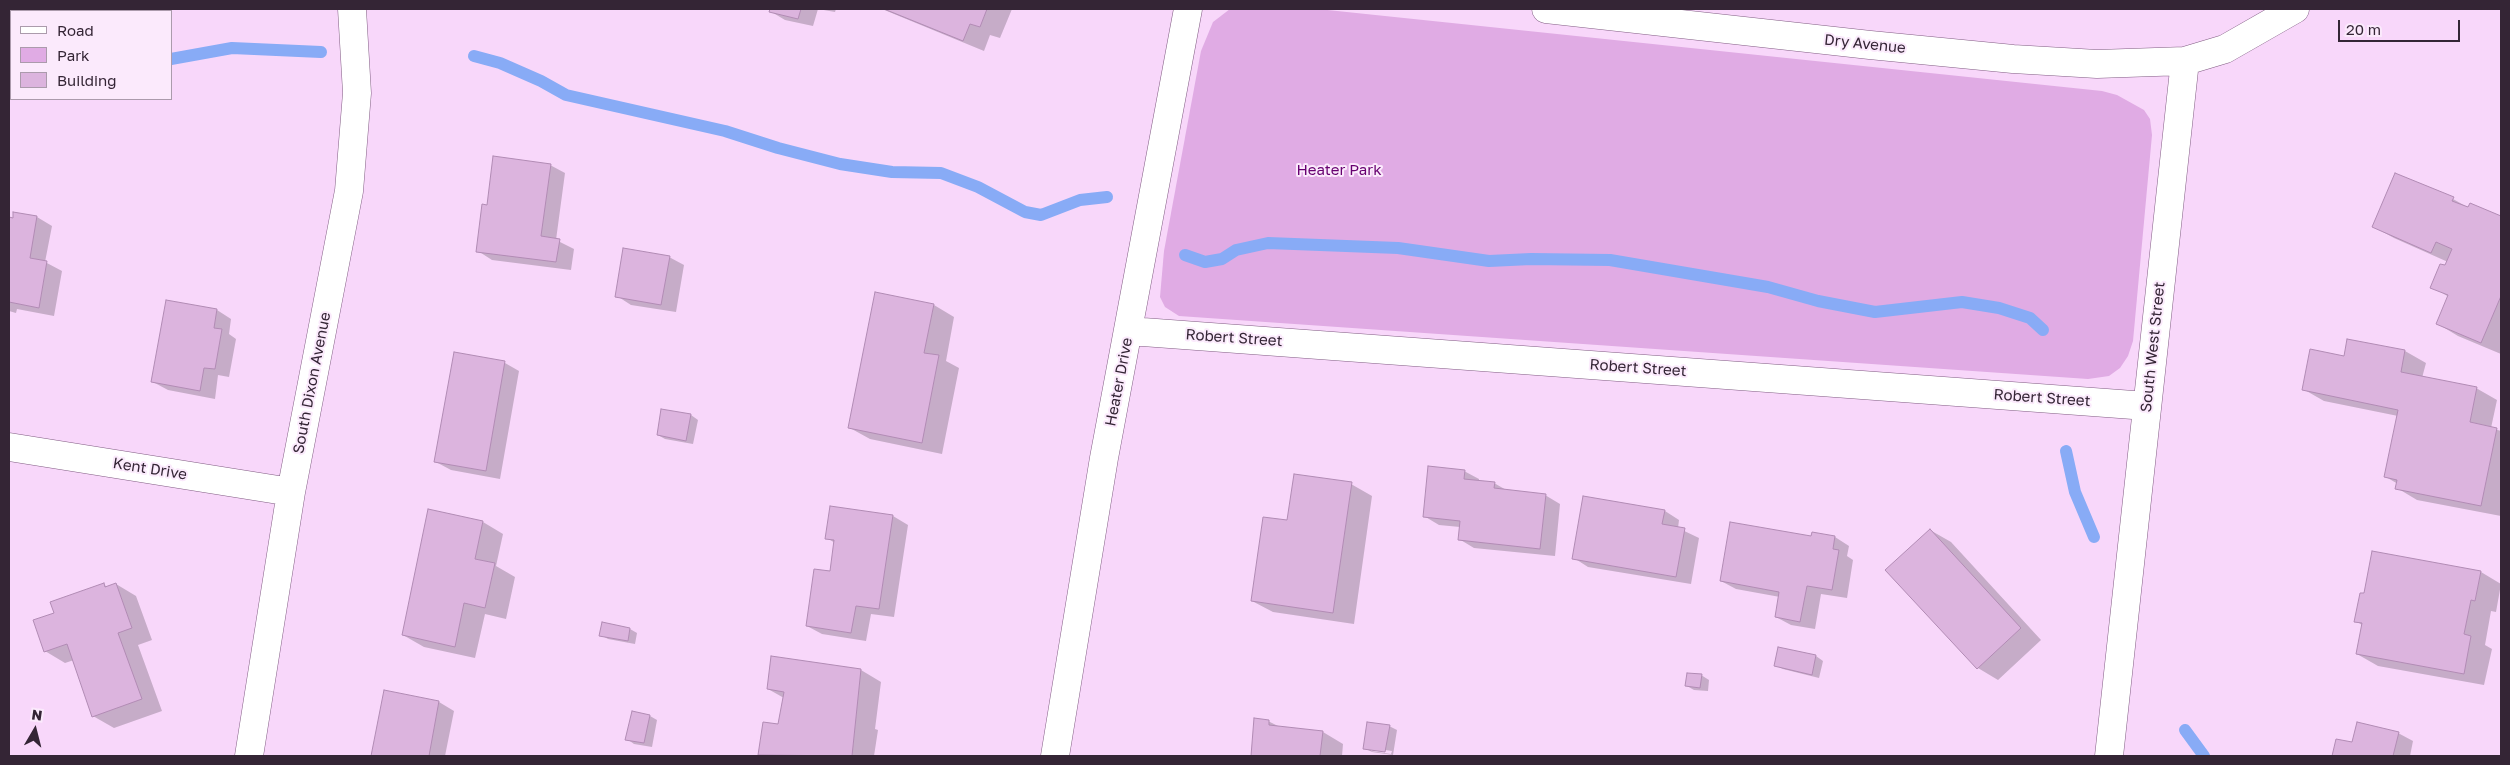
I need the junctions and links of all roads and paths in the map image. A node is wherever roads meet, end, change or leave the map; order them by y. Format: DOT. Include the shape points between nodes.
graph roads {
  1 [pos="352,9"];
  2 [pos="1188,9"];
  3 [pos="1546,9"];
  4 [pos="2295,9"];
  5 [pos="2185,61"];
  6 [pos="1129,330"];
  7 [pos="2147,406"];
  8 [pos="9,447"];
  9 [pos="291,492"];
  10 [pos="249,756"];
  11 [pos="1055,756"];
  12 [pos="2109,756"];
  1 -- 9 [label="street, South Dixon Avenue" via="357,92 349,191"];
  2 -- 6 [label="street, Heater Drive"];
  3 -- 5 [label="street, Dry Avenue" via="1997,58 2097,64"];
  4 -- 5 [label="street" via="2224,49"];
  5 -- 7 [label="street, South West Street"];
  6 -- 7 [label="street, Robert Street"];
  6 -- 11 [label="street, Heater Drive" via="1104,458"];
  7 -- 12 [label="street, South West Street"];
  8 -- 9 [label="street, Kent Drive"];
  9 -- 10 [label="street, South Dixon Avenue"];
}
